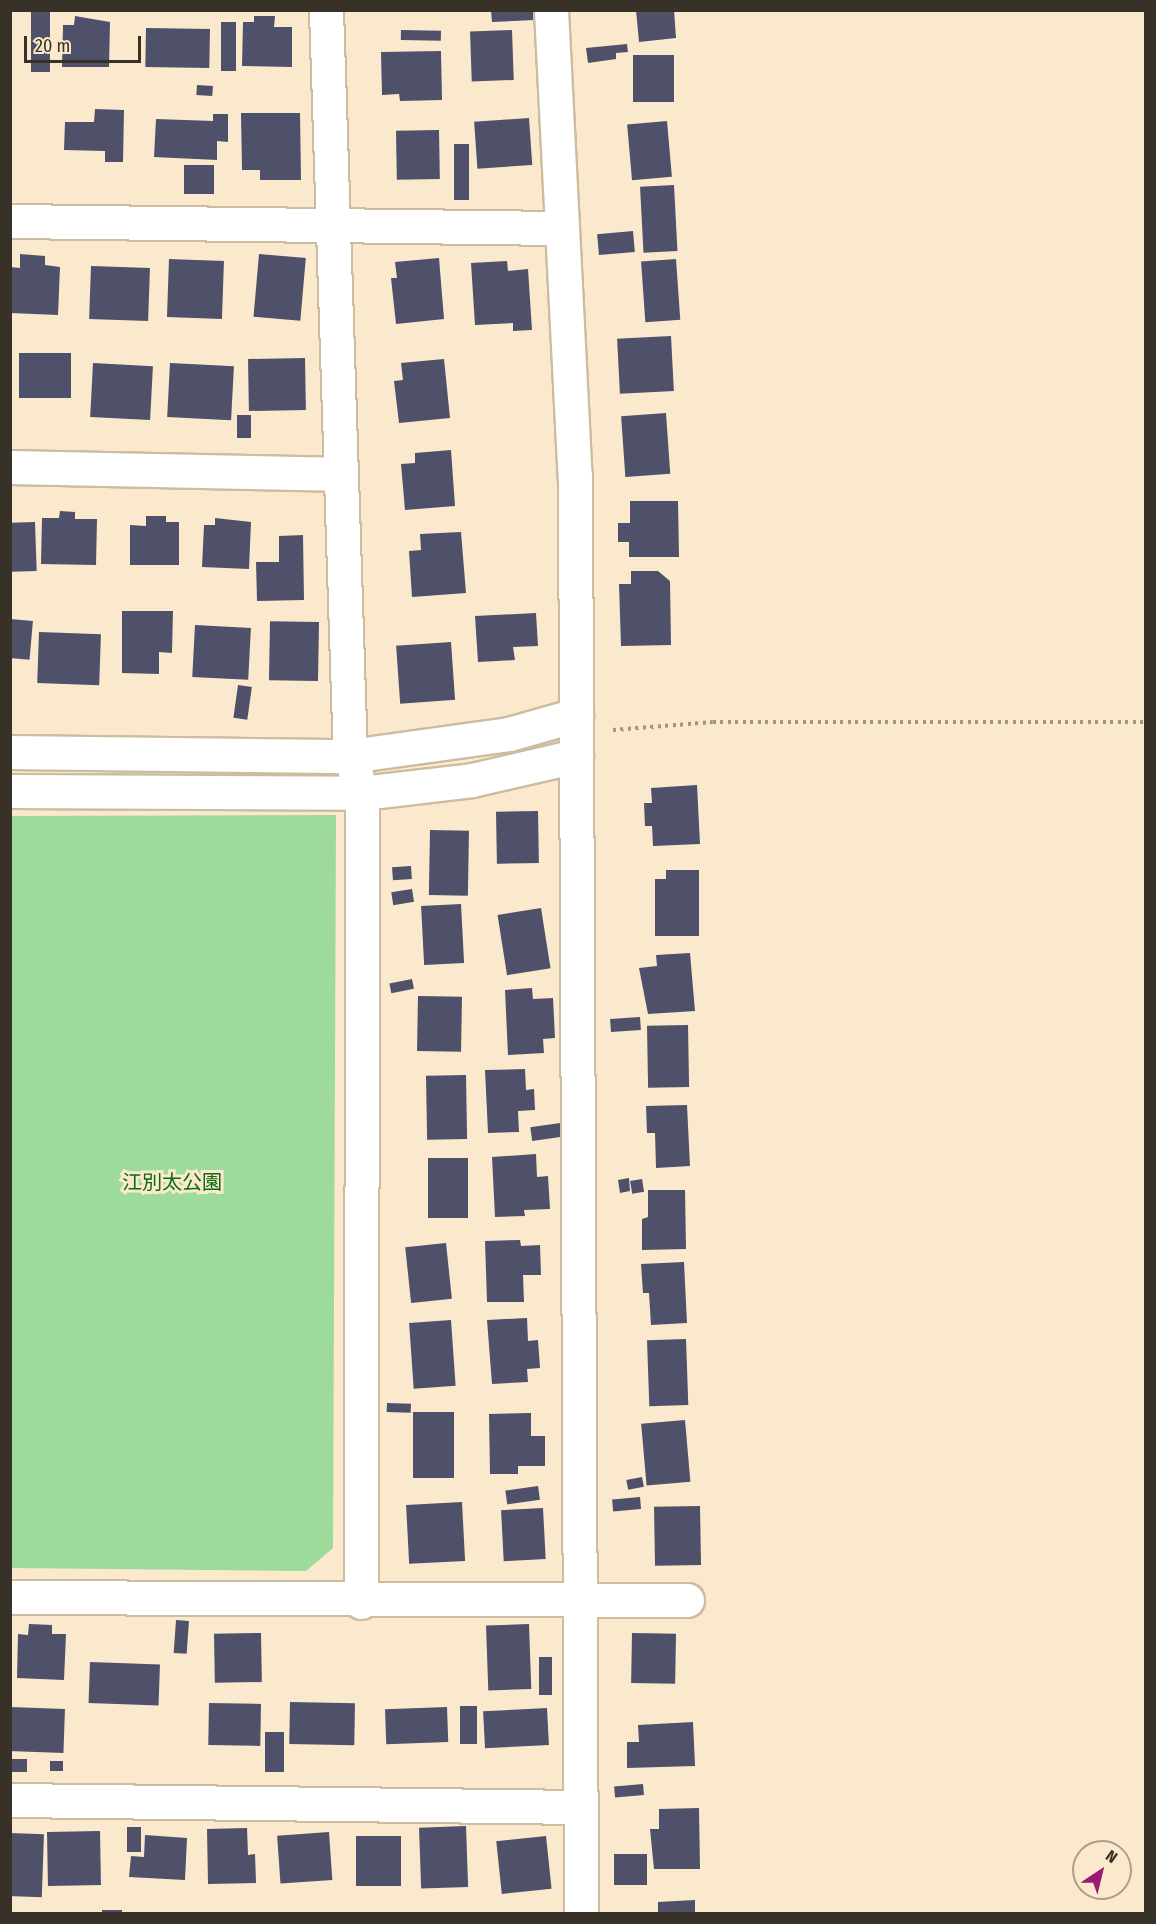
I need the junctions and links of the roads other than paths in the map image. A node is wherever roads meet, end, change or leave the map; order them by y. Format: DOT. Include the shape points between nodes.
graph roads {
  1 [pos="326,10"];
  2 [pos="551,10"];
  3 [pos="10,221"];
  4 [pos="333,224"];
  5 [pos="562,228"];
  6 [pos="10,467"];
  7 [pos="341,474"];
  8 [pos="576,734"];
  9 [pos="10,752"];
  10 [pos="350,756"];
  11 [pos="10,791"];
  12 [pos="362,793"];
  13 [pos="10,1597"];
  14 [pos="579,1598"];
  15 [pos="687,1600"];
  16 [pos="361,1602"];
  17 [pos="10,1800"];
  18 [pos="580,1807"];
  19 [pos="581,1914"];
  1 -- 4 [label="street"];
  2 -- 5 [label="street"];
  3 -- 4 [label="street"];
  4 -- 5 [label="street"];
  4 -- 7 [label="street"];
  5 -- 8 [label="street" via="575,476"];
  6 -- 7 [label="street"];
  7 -- 10 [label="street"];
  8 -- 10 [label="street" via="509,734"];
  8 -- 12 [label="street" via="472,780"];
  8 -- 14 [label="street"];
  9 -- 10 [label="street"];
  10 -- 12 [label="street"];
  11 -- 12 [label="street"];
  12 -- 16 [label="street"];
  13 -- 16 [label="street"];
  14 -- 15 [label="street"];
  14 -- 16 [label="street"];
  14 -- 18 [label="street"];
  17 -- 18 [label="street"];
  18 -- 19 [label="street"];
}
